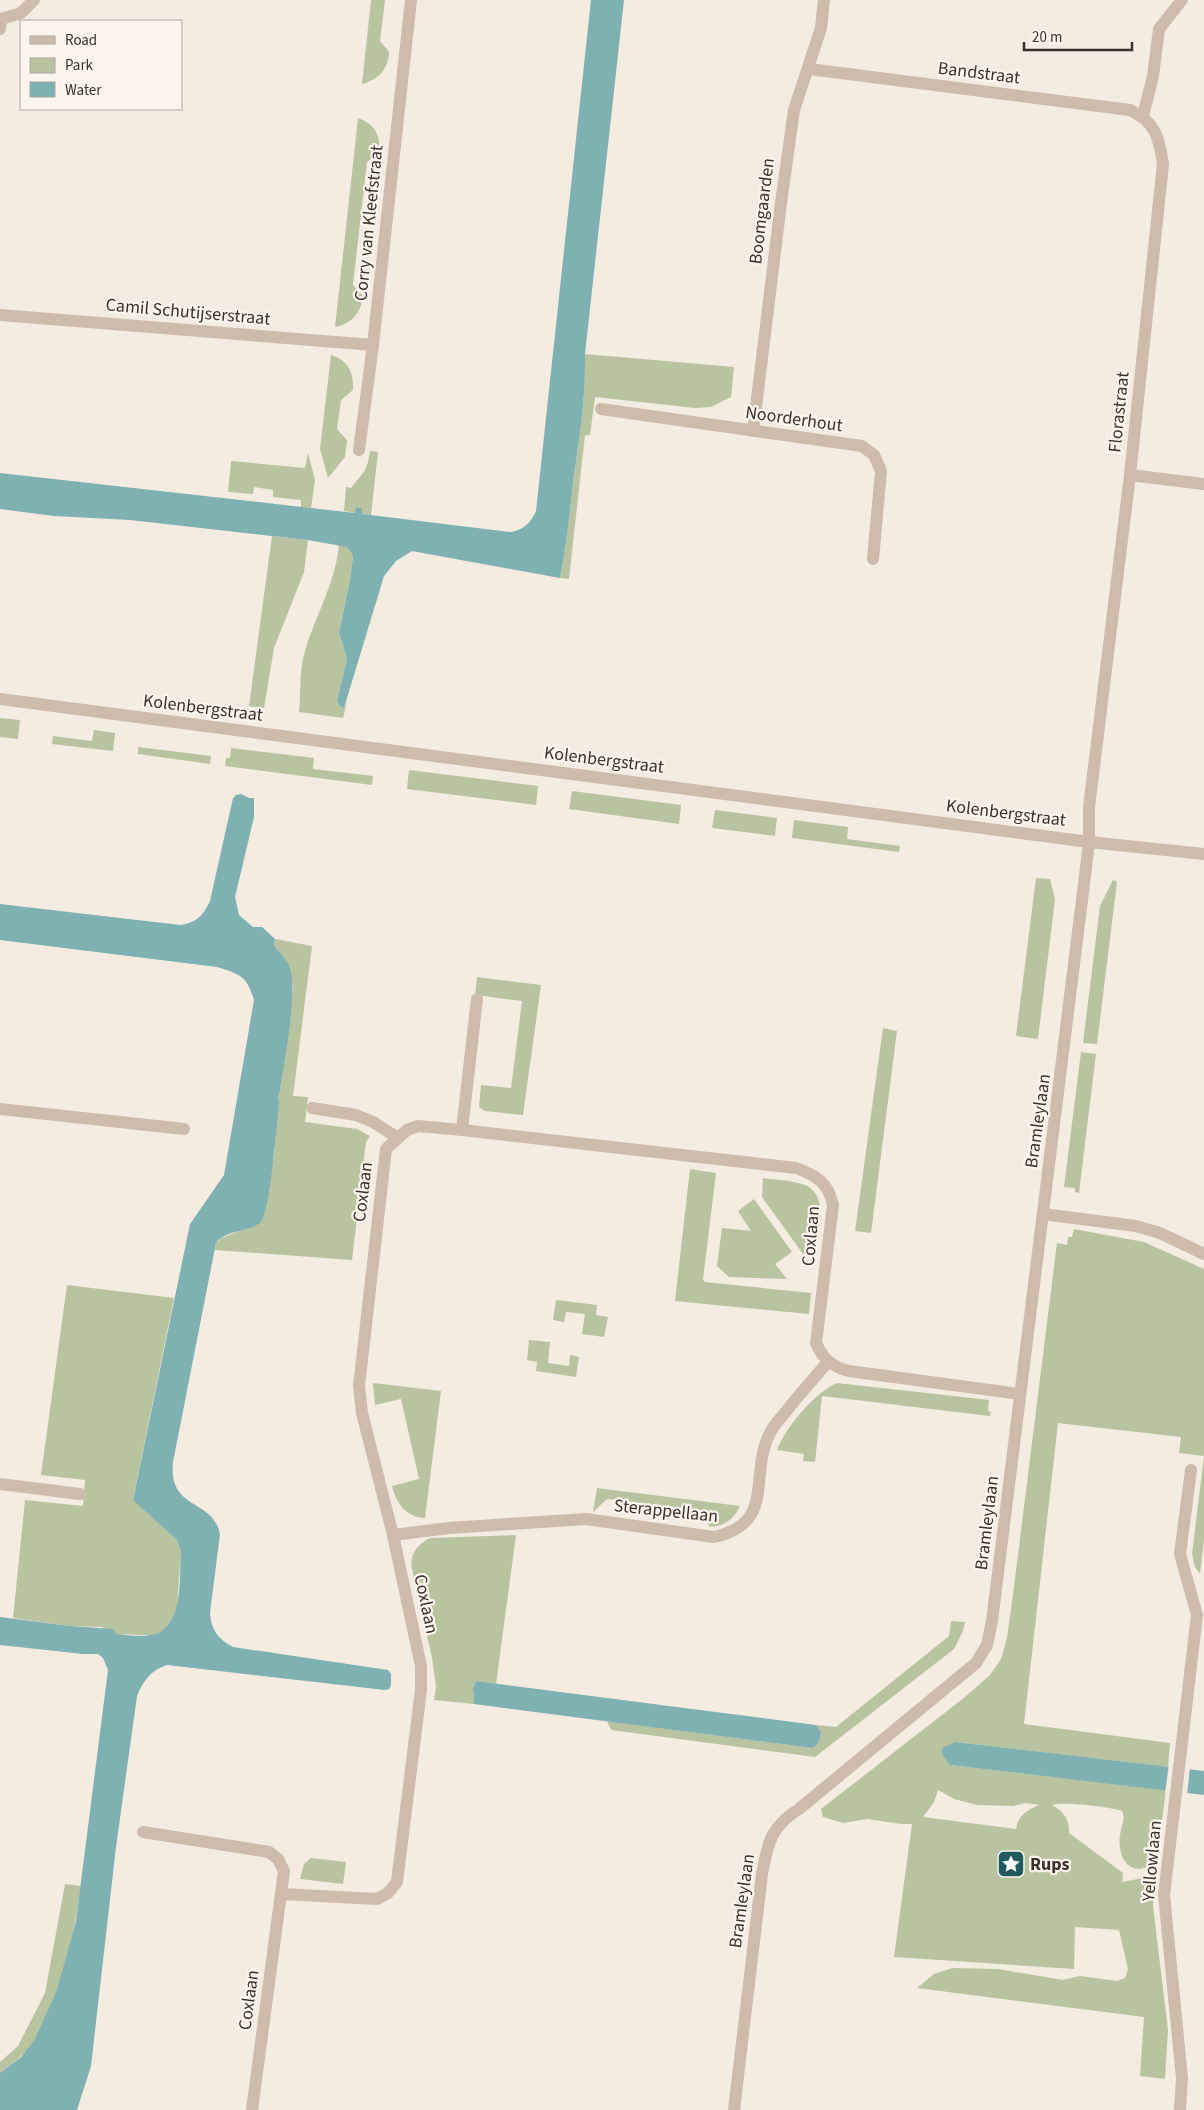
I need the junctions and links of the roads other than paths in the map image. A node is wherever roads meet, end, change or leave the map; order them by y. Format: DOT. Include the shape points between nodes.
graph roads {
  1 [pos="34,0"];
  2 [pos="411,0"];
  3 [pos="824,0"];
  4 [pos="1182,0"];
  5 [pos="0,19"];
  6 [pos="0,29"];
  7 [pos="808,69"];
  8 [pos="1143,116"];
  9 [pos="0,315"];
  10 [pos="373,345"];
  11 [pos="601,409"];
  12 [pos="753,431"];
  13 [pos="359,450"];
  14 [pos="1130,475"];
  15 [pos="1204,484"];
  16 [pos="873,559"];
  17 [pos="0,699"];
  18 [pos="1089,842"];
  19 [pos="1204,854"];
  20 [pos="477,999"];
  21 [pos="312,1108"];
  22 [pos="0,1109"];
  23 [pos="184,1129"];
  24 [pos="462,1130"];
  25 [pos="398,1138"];
  26 [pos="1043,1214"];
  27 [pos="1204,1254"];
  28 [pos="828,1362"];
  29 [pos="1020,1394"];
  30 [pos="1191,1470"];
  31 [pos="0,1484"];
  32 [pos="80,1494"];
  33 [pos="393,1535"];
  34 [pos="1200,1613"];
  35 [pos="143,1832"];
  36 [pos="281,1894"];
  37 [pos="252,2110"];
  38 [pos="734,2110"];
  39 [pos="1180,2110"];
  1 -- 5 [label="street" via="21,14"];
  2 -- 10 [label="street, Corry van Kleefstraat"];
  3 -- 7 [label="street, Boomgaarden" via="821,28"];
  4 -- 8 [label="street" via="1159,30 1153,76"];
  5 -- 6 [label="street"];
  7 -- 8 [label="street, Bandstraat" via="1130,110"];
  7 -- 12 [label="street, Boomgaarden" via="794,110 787,154"];
  8 -- 14 [label="street, Florastraat" via="1159,141 1163,164"];
  9 -- 10 [label="street, Camil Schutijserstraat"];
  10 -- 13 [label="street, Corry van Kleefstraat"];
  11 -- 12 [label="street, Noorderhout"];
  12 -- 16 [label="street, Noorderhout" via="862,446 874,455 881,471"];
  14 -- 15 [label="street"];
  14 -- 18 [label="street, Florastraat" via="1089,807"];
  17 -- 18 [label="street, Kolenbergstraat"];
  18 -- 19 [label="street, Kolenbergstraat"];
  18 -- 26 [label="street, Bramleylaan"];
  20 -- 24 [label="street"];
  21 -- 25 [label="street" via="356,1115"];
  22 -- 23 [label="street"];
  24 -- 25 [label="street, Coxlaan" via="418,1126"];
  24 -- 28 [label="street, Coxlaan" via="796,1168 812,1174 830,1192 833,1205 816,1343"];
  25 -- 33 [label="street, Coxlaan" via="386,1149 359,1386 362,1413"];
  26 -- 27 [label="street" via="1136,1226 1160,1233"];
  26 -- 29 [label="street, Bramleylaan"];
  28 -- 29 [label="street" via="849,1371"];
  28 -- 33 [label="street, Sterappellaan" via="770,1432 763,1452 756,1506 747,1522 731,1533 714,1537 586,1520 449,1528"];
  29 -- 38 [label="street, Bramleylaan" via="992,1622 986,1645 976,1663 783,1819 769,1842 762,1874"];
  30 -- 34 [label="street, Yellowlaan" via="1180,1554"];
  31 -- 32 [label="street"];
  33 -- 36 [label="street, Coxlaan" via="421,1666 421,1690 396,1882 377,1900"];
  34 -- 39 [label="street, Yellowlaan" via="1164,1895 1182,2078"];
  35 -- 36 [label="street, Coxlaan" via="269,1852 278,1859 284,1871"];
  36 -- 37 [label="street, Coxlaan"];
}
